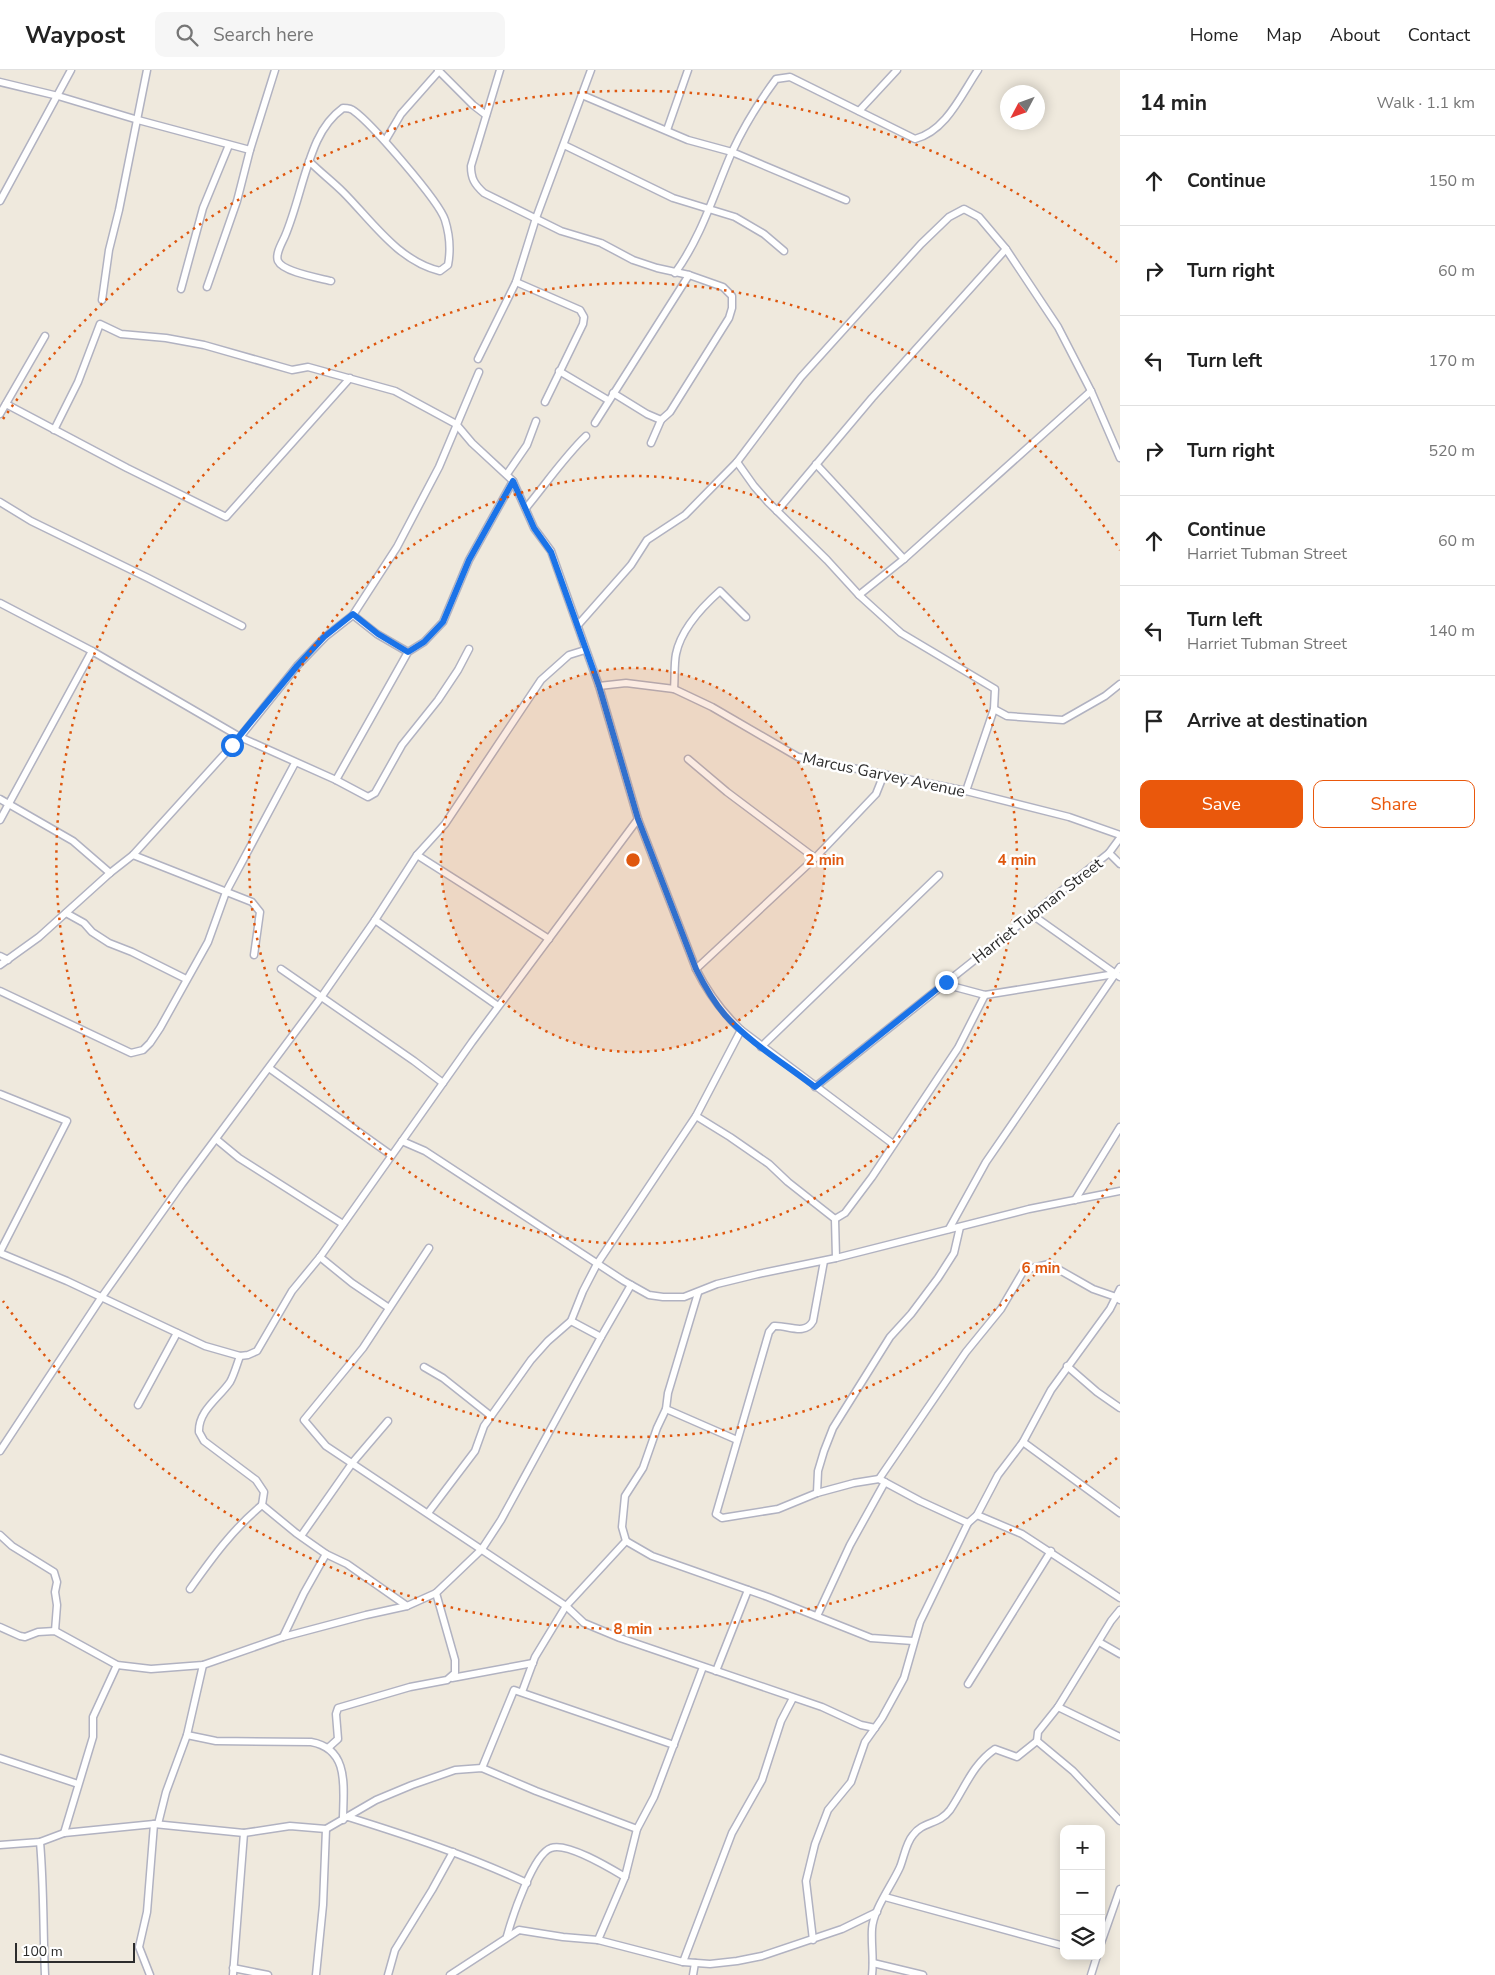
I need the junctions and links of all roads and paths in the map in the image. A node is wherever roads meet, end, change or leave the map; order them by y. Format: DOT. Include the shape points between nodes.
graph roads {
  1 [pos="71,70"];
  2 [pos="147,70"];
  3 [pos="275,70"];
  4 [pos="500,70"];
  5 [pos="591,70"];
  6 [pos="688,70"];
  7 [pos="897,70"];
  8 [pos="978,70"];
  9 [pos="438,71"];
  10 [pos="0,82"];
  11 [pos="582,95"];
  12 [pos="58,96"];
  13 [pos="859,111"];
  14 [pos="486,115"];
  15 [pos="138,120"];
  16 [pos="667,130"];
  17 [pos="384,141"];
  18 [pos="564,144"];
  19 [pos="229,145"];
  20 [pos="250,150"];
  21 [pos="732,152"];
  22 [pos="310,161"];
  23 [pos="846,200"];
  24 [pos="0,201"];
  25 [pos="710,210"];
  26 [pos="536,218"];
  27 [pos="1006,249"];
  28 [pos="784,251"];
  29 [pos="675,273"];
  30 [pos="689,275"];
  31 [pos="331,281"];
  32 [pos="516,282"];
  33 [pos="207,287"];
  34 [pos="181,290"];
  35 [pos="102,300"];
  36 [pos="45,336"];
  37 [pos="478,359"];
  38 [pos="560,371"];
  39 [pos="479,372"];
  40 [pos="350,378"];
  41 [pos="1091,391"];
  42 [pos="613,393"];
  43 [pos="608,400"];
  44 [pos="544,402"];
  45 [pos="6,404"];
  46 [pos="0,414"];
  47 [pos="661,420"];
  48 [pos="536,421"];
  49 [pos="595,422"];
  50 [pos="456,424"];
  51 [pos="54,430"];
  52 [pos="586,436"];
  53 [pos="651,443"];
  54 [pos="1120,458"];
  55 [pos="737,462"];
  56 [pos="816,464"];
  57 [pos="507,474"];
  58 [pos="513,481"];
  59 [pos="0,502"];
  60 [pos="526,508"];
  61 [pos="777,511"];
  62 [pos="904,559"];
  63 [pos="859,595"];
  64 [pos="0,603"];
  65 [pos="353,614"];
  66 [pos="746,617"];
  67 [pos="578,625"];
  68 [pos="242,626"];
  69 [pos="469,649"];
  70 [pos="585,650"];
  71 [pos="92,651"];
  72 [pos="408,652"];
  73 [pos="1120,684"];
  74 [pos="599,686"];
  75 [pos="674,688"];
  76 [pos="994,709"];
  77 [pos="240,736"];
  78 [pos="688,759"];
  79 [pos="295,763"];
  80 [pos="884,774"];
  81 [pos="336,780"];
  82 [pos="966,791"];
  83 [pos="0,799"];
  84 [pos="9,804"];
  85 [pos="638,819"];
  86 [pos="0,820"];
  87 [pos="1120,837"];
  88 [pos="1109,853"];
  89 [pos="417,855"];
  90 [pos="133,856"];
  91 [pos="815,858"];
  92 [pos="1120,864"];
  93 [pos="110,873"];
  94 [pos="939,875"];
  95 [pos="226,892"];
  96 [pos="66,913"];
  97 [pos="1031,914"];
  98 [pos="376,920"];
  99 [pos="549,939"];
  100 [pos="254,955"];
  101 [pos="0,956"];
  102 [pos="8,960"];
  103 [pos="0,965"];
  104 [pos="1120,967"];
  105 [pos="281,969"];
  106 [pos="696,969"];
  107 [pos="1118,976"];
  108 [pos="186,980"];
  109 [pos="946,982"];
  110 [pos="0,992"];
  111 [pos="985,995"];
  112 [pos="322,996"];
  113 [pos="498,1006"];
  114 [pos="740,1030"];
  115 [pos="762,1047"];
  116 [pos="270,1068"];
  117 [pos="443,1084"];
  118 [pos="815,1087"];
  119 [pos="0,1094"];
  120 [pos="696,1116"];
  121 [pos="1120,1127"];
  122 [pos="216,1139"];
  123 [pos="402,1141"];
  124 [pos="893,1144"];
  125 [pos="391,1155"];
  126 [pos="1120,1191"];
  127 [pos="1075,1200"];
  128 [pos="835,1220"];
  129 [pos="343,1224"];
  130 [pos="960,1227"];
  131 [pos="949,1229"];
  132 [pos="429,1248"];
  133 [pos="0,1252"];
  134 [pos="320,1257"];
  135 [pos="836,1258"];
  136 [pos="824,1261"];
  137 [pos="597,1264"];
  138 [pos="631,1285"];
  139 [pos="1120,1289"];
  140 [pos="698,1293"];
  141 [pos="101,1298"];
  142 [pos="1118,1298"];
  143 [pos="389,1308"];
  144 [pos="571,1321"];
  145 [pos="178,1333"];
  146 [pos="601,1337"];
  147 [pos="240,1356"];
  148 [pos="1067,1366"];
  149 [pos="424,1367"];
  150 [pos="138,1404"];
  151 [pos="666,1408"];
  152 [pos="1120,1408"];
  153 [pos="491,1416"];
  154 [pos="388,1421"];
  155 [pos="737,1440"];
  156 [pos="1023,1442"];
  157 [pos="0,1452"];
  158 [pos="353,1462"];
  159 [pos="882,1481"];
  160 [pos="817,1493"];
  161 [pos="262,1505"];
  162 [pos="428,1513"];
  163 [pos="1120,1513"];
  164 [pos="977,1515"];
  165 [pos="968,1523"];
  166 [pos="0,1535"];
  167 [pos="301,1536"];
  168 [pos="626,1540"];
  169 [pos="482,1549"];
  170 [pos="1051,1551"];
  171 [pos="326,1554"];
  172 [pos="190,1589"];
  173 [pos="748,1590"];
  174 [pos="436,1593"];
  175 [pos="1120,1598"];
  176 [pos="407,1606"];
  177 [pos="566,1606"];
  178 [pos="1120,1610"];
  179 [pos="817,1616"];
  180 [pos="0,1627"];
  181 [pos="55,1631"];
  182 [pos="283,1637"];
  183 [pos="914,1641"];
  184 [pos="1099,1642"];
  185 [pos="1120,1654"];
  186 [pos="533,1663"];
  187 [pos="117,1665"];
  188 [pos="203,1665"];
  189 [pos="703,1667"];
  190 [pos="716,1671"];
  191 [pos="452,1678"];
  192 [pos="968,1684"];
  193 [pos="522,1692"];
  194 [pos="793,1698"];
  195 [pos="1058,1707"];
  196 [pos="875,1728"];
  197 [pos="187,1735"];
  198 [pos="1120,1737"];
  199 [pos="1037,1741"];
  200 [pos="674,1745"];
  201 [pos="328,1748"];
  202 [pos="0,1758"];
  203 [pos="482,1768"];
  204 [pos="78,1784"];
  205 [pos="346,1819"];
  206 [pos="1120,1821"];
  207 [pos="156,1824"];
  208 [pos="326,1829"];
  209 [pos="637,1829"];
  210 [pos="64,1833"];
  211 [pos="244,1833"];
  212 [pos="40,1842"];
  213 [pos="0,1845"];
  214 [pos="453,1852"];
  215 [pos="624,1877"];
  216 [pos="527,1883"];
  217 [pos="1120,1889"];
  218 [pos="885,1897"];
  219 [pos="877,1912"];
  220 [pos="1105,1932"];
  221 [pos="507,1936"];
  222 [pos="598,1940"];
  223 [pos="813,1940"];
  224 [pos="1060,1945"];
  225 [pos="1096,1960"];
  226 [pos="683,1962"];
  227 [pos="695,1963"];
  228 [pos="873,1963"];
  229 [pos="233,1971"];
  230 [pos="45,1975"];
  231 [pos="150,1975"];
  232 [pos="268,1975"];
  233 [pos="316,1975"];
  234 [pos="388,1975"];
  235 [pos="450,1975"];
  236 [pos="693,1975"];
  237 [pos="872,1975"];
  238 [pos="923,1975"];
  239 [pos="1091,1975"];
  1 -- 12 [label="street"];
  2 -- 15 [label="street"];
  3 -- 20 [label="street"];
  4 -- 14 [label="street"];
  5 -- 11 [label="street"];
  6 -- 16 [label="street"];
  7 -- 13 [label="street"];
  8 -- 13 [label="street" via="944,121 925,136 915,139"];
  9 -- 14 [label="street"];
  9 -- 17 [label="street" via="401,114"];
  10 -- 12 [label="street"];
  11 -- 16 [label="street"];
  11 -- 18 [label="street"];
  12 -- 15 [label="street"];
  12 -- 24 [label="street"];
  13 -- 21 [label="street" via="790,77 776,79 756,106"];
  14 -- 26 [label="street" via="471,166 472,178 484,193"];
  15 -- 19 [label="street"];
  15 -- 35 [label="street" via="109,250"];
  16 -- 21 [label="street" via="688,140"];
  17 -- 22 [label="street" via="354,111 343,108 329,122"];
  17 -- 22 [label="street" via="445,218 451,247 448,265 440,271 423,267 399,249"];
  18 -- 25 [label="street" via="673,198"];
  18 -- 26 [label="street"];
  19 -- 20 [label="street"];
  19 -- 34 [label="street" via="203,208"];
  20 -- 33 [label="street" via="237,201"];
  21 -- 23 [label="street"];
  21 -- 25 [label="street"];
  22 -- 31 [label="street" via="277,257 286,269"];
  25 -- 28 [label="street" via="735,218 764,234"];
  25 -- 29 [label="street" via="688,256"];
  26 -- 29 [label="street" via="633,260"];
  26 -- 32 [label="street"];
  27 -- 41 [label="street" via="1058,327"];
  27 -- 55 [label="street" via="979,217 964,209 949,217 801,377"];
  27 -- 56 [label="street"];
  29 -- 30 [label="street"];
  30 -- 42 [label="street"];
  30 -- 47 [label="street" via="723,287 732,296 732,308 729,318 670,412"];
  32 -- 37 [label="street"];
  32 -- 38 [label="street" via="580,310 584,317"];
  36 -- 45 [label="street"];
  38 -- 43 [label="street"];
  38 -- 44 [label="street"];
  39 -- 50 [label="street"];
  40 -- 50 [label="street" via="395,391"];
  40 -- 51 [label="street" via="308,367 292,370 204,345 121,334 100,324 78,382"];
  40 -- 51 [label="street" via="226,516"];
  41 -- 54 [label="street"];
  41 -- 62 [label="street"];
  42 -- 43 [label="street"];
  42 -- 47 [label="street"];
  43 -- 49 [label="street"];
  45 -- 46 [label="street"];
  45 -- 51 [label="street"];
  47 -- 53 [label="street"];
  48 -- 57 [label="street" via="527,445"];
  50 -- 57 [label="street"];
  50 -- 65 [label="street" via="397,547"];
  52 -- 60 [label="street"];
  55 -- 61 [label="street"];
  55 -- 67 [label="street" via="685,515 647,540 631,565"];
  56 -- 61 [label="street"];
  56 -- 62 [label="street"];
  57 -- 58 [label="street"];
  58 -- 60 [label="street"];
  58 -- 72 [label="street" via="469,560 443,622 424,642"];
  59 -- 68 [label="street" via="31,521"];
  60 -- 67 [label="street" via="534,528 551,552"];
  61 -- 63 [label="street"];
  62 -- 63 [label="street"];
  63 -- 76 [label="street" via="901,633 995,689"];
  64 -- 71 [label="street"];
  65 -- 72 [label="street"];
  65 -- 77 [label="street" via="319,642"];
  66 -- 75 [label="street" via="720,591 703,606 676,653"];
  67 -- 70 [label="street"];
  69 -- 81 [label="street" via="438,700 402,745 375,793 368,796"];
  70 -- 74 [label="street"];
  70 -- 89 [label="street" via="569,655 542,680 445,824"];
  71 -- 77 [label="street"];
  71 -- 84 [label="street"];
  72 -- 81 [label="street"];
  73 -- 76 [label="street" via="1063,720 1007,716"];
  74 -- 75 [label="street, Marcus Garvey Avenue" via="626,683"];
  74 -- 85 [label="street"];
  75 -- 80 [label="street, Marcus Garvey Avenue" via="798,757"];
  76 -- 82 [label="street"];
  77 -- 79 [label="street"];
  77 -- 90 [label="street"];
  78 -- 91 [label="street"];
  79 -- 81 [label="street"];
  79 -- 95 [label="street"];
  80 -- 82 [label="street, Marcus Garvey Avenue"];
  80 -- 91 [label="street" via="876,794"];
  82 -- 87 [label="street, Marcus Garvey Avenue" via="1069,817"];
  83 -- 84 [label="street"];
  84 -- 86 [label="street"];
  84 -- 93 [label="street" via="73,841"];
  85 -- 99 [label="street"];
  85 -- 106 [label="street"];
  87 -- 88 [label="street, Harriet Tubman Street"];
  88 -- 92 [label="street"];
  88 -- 97 [label="street, Harriet Tubman Street"];
  89 -- 98 [label="street"];
  89 -- 99 [label="street"];
  90 -- 93 [label="street"];
  90 -- 95 [label="street"];
  91 -- 106 [label="street"];
  93 -- 96 [label="street"];
  94 -- 115 [label="street"];
  95 -- 100 [label="street" via="252,902 260,912"];
  95 -- 108 [label="street" via="208,942"];
  96 -- 102 [label="street"];
  96 -- 108 [label="street" via="108,943"];
  97 -- 107 [label="street"];
  97 -- 109 [label="street, Harriet Tubman Street"];
  98 -- 112 [label="street"];
  98 -- 113 [label="street"];
  99 -- 113 [label="street"];
  101 -- 102 [label="street"];
  102 -- 103 [label="street"];
  104 -- 107 [label="street"];
  105 -- 112 [label="street"];
  106 -- 114 [label="street" via="715,1002"];
  107 -- 111 [label="street"];
  107 -- 131 [label="street" via="986,1162"];
  108 -- 110 [label="street" via="150,1043 143,1050 131,1053"];
  109 -- 111 [label="street"];
  109 -- 118 [label="street, Harriet Tubman Street"];
  111 -- 124 [label="street" via="958,1048"];
  112 -- 116 [label="street"];
  112 -- 117 [label="street"];
  113 -- 117 [label="street"];
  114 -- 115 [label="street"];
  114 -- 120 [label="street"];
  115 -- 118 [label="street"];
  116 -- 122 [label="street"];
  116 -- 125 [label="street"];
  117 -- 123 [label="street"];
  118 -- 124 [label="street"];
  119 -- 133 [label="street" via="67,1121"];
  120 -- 128 [label="street" via="769,1164"];
  120 -- 137 [label="street"];
  121 -- 127 [label="street"];
  122 -- 129 [label="street"];
  122 -- 141 [label="street"];
  123 -- 125 [label="street"];
  123 -- 137 [label="street" via="425,1152"];
  124 -- 128 [label="street" via="845,1213"];
  125 -- 129 [label="street"];
  126 -- 127 [label="street"];
  127 -- 130 [label="street"];
  128 -- 135 [label="street"];
  129 -- 134 [label="street"];
  130 -- 131 [label="street"];
  130 -- 160 [label="street" via="954,1253 911,1314 890,1337 833,1428 818,1471"];
  131 -- 135 [label="street"];
  132 -- 143 [label="street"];
  133 -- 141 [label="street"];
  134 -- 143 [label="street"];
  134 -- 147 [label="street" via="292,1291 262,1345 248,1356"];
  135 -- 136 [label="street"];
  136 -- 140 [label="street" via="717,1284"];
  136 -- 155 [label="street" via="810,1326 803,1330 774,1326 769,1332"];
  137 -- 138 [label="street"];
  137 -- 144 [label="street"];
  138 -- 140 [label="street" via="663,1297"];
  138 -- 146 [label="street"];
  139 -- 142 [label="street"];
  140 -- 151 [label="street"];
  141 -- 145 [label="street"];
  141 -- 157 [label="street"];
  142 -- 148 [label="street"];
  142 -- 159 [label="street" via="1092,1288 1049,1264 1024,1270 1001,1309 966,1352"];
  143 -- 158 [label="street" via="363,1348 304,1420 326,1446"];
  144 -- 146 [label="street"];
  144 -- 153 [label="street" via="548,1341"];
  145 -- 147 [label="street" via="205,1346"];
  145 -- 150 [label="street"];
  146 -- 169 [label="street" via="505,1514"];
  147 -- 161 [label="street" via="230,1382 200,1421 198,1432 204,1441 260,1485 264,1492"];
  148 -- 152 [label="street"];
  148 -- 156 [label="street"];
  149 -- 153 [label="street"];
  151 -- 155 [label="street"];
  151 -- 168 [label="street" via="643,1468 625,1496 622,1527"];
  153 -- 162 [label="street" via="474,1451"];
  154 -- 158 [label="street"];
  155 -- 160 [label="street" via="716,1514 722,1518 778,1509"];
  156 -- 163 [label="street"];
  156 -- 164 [label="street" via="998,1475"];
  158 -- 162 [label="street"];
  158 -- 167 [label="street"];
  159 -- 160 [label="street" via="854,1483"];
  159 -- 165 [label="street"];
  159 -- 179 [label="street"];
  161 -- 167 [label="street"];
  161 -- 172 [label="street" via="224,1542"];
  162 -- 169 [label="street"];
  164 -- 165 [label="street"];
  164 -- 170 [label="street" via="1022,1534"];
  165 -- 183 [label="street" via="931,1597"];
  166 -- 181 [label="street" via="54,1572 58,1582"];
  167 -- 171 [label="street"];
  168 -- 173 [label="street" via="652,1556"];
  168 -- 177 [label="street"];
  169 -- 174 [label="street"];
  169 -- 177 [label="street"];
  170 -- 175 [label="street"];
  170 -- 192 [label="street"];
  171 -- 176 [label="street" via="347,1564"];
  171 -- 182 [label="street"];
  173 -- 179 [label="street"];
  173 -- 190 [label="street"];
  174 -- 176 [label="street"];
  174 -- 191 [label="street" via="455,1660"];
  176 -- 182 [label="street"];
  177 -- 186 [label="street"];
  177 -- 189 [label="street" via="584,1623"];
  178 -- 184 [label="street"];
  179 -- 183 [label="street" via="871,1638"];
  180 -- 181 [label="street" via="25,1637"];
  181 -- 187 [label="street"];
  182 -- 188 [label="street"];
  183 -- 196 [label="street" via="904,1678"];
  184 -- 185 [label="street"];
  184 -- 195 [label="street"];
  186 -- 191 [label="street"];
  186 -- 193 [label="street"];
  187 -- 188 [label="street" via="151,1669"];
  187 -- 204 [label="street" via="93,1716 93,1737"];
  188 -- 197 [label="street"];
  189 -- 190 [label="street"];
  189 -- 200 [label="street"];
  190 -- 194 [label="street"];
  191 -- 201 [label="street" via="338,1708 338,1739"];
  193 -- 200 [label="street"];
  193 -- 203 [label="street" via="512,1692"];
  194 -- 196 [label="street"];
  194 -- 226 [label="street" via="781,1721 762,1780 732,1833"];
  195 -- 198 [label="street"];
  195 -- 199 [label="street" via="1038,1732"];
  196 -- 223 [label="street" via="865,1742 851,1782 828,1810 815,1844 806,1881"];
  197 -- 201 [label="street" via="216,1741 311,1742"];
  197 -- 207 [label="street"];
  199 -- 206 [label="street" via="1073,1771"];
  199 -- 218 [label="street" via="1017,1757 995,1750 984,1757 941,1820 925,1825 913,1835"];
  200 -- 209 [label="street" via="654,1797"];
  201 -- 205 [label="street" via="342,1767"];
  202 -- 204 [label="street"];
  203 -- 205 [label="street" via="437,1775 376,1800"];
  203 -- 209 [label="street"];
  204 -- 210 [label="street"];
  205 -- 208 [label="street"];
  205 -- 214 [label="street"];
  207 -- 210 [label="street"];
  207 -- 211 [label="street"];
  207 -- 231 [label="street" via="147,1912 139,1948"];
  208 -- 211 [label="street" via="290,1826"];
  208 -- 233 [label="street"];
  209 -- 215 [label="street"];
  210 -- 212 [label="street"];
  211 -- 229 [label="street"];
  212 -- 213 [label="street"];
  212 -- 230 [label="street"];
  214 -- 216 [label="street"];
  214 -- 234 [label="street" via="395,1950"];
  215 -- 216 [label="street" via="580,1853 558,1847 542,1853"];
  215 -- 222 [label="street"];
  216 -- 221 [label="street" via="514,1910"];
  217 -- 220 [label="street"];
  218 -- 219 [label="street"];
  218 -- 224 [label="street"];
  219 -- 223 [label="street"];
  219 -- 228 [label="street" via="872,1928"];
  221 -- 222 [label="street" via="522,1930"];
  221 -- 235 [label="street"];
  222 -- 226 [label="street"];
  223 -- 227 [label="street" via="737,1961"];
  225 -- 239 [label="street"];
  226 -- 227 [label="street"];
  227 -- 236 [label="street"];
  228 -- 237 [label="street"];
  228 -- 238 [label="street"];
  229 -- 232 [label="street"];
}
